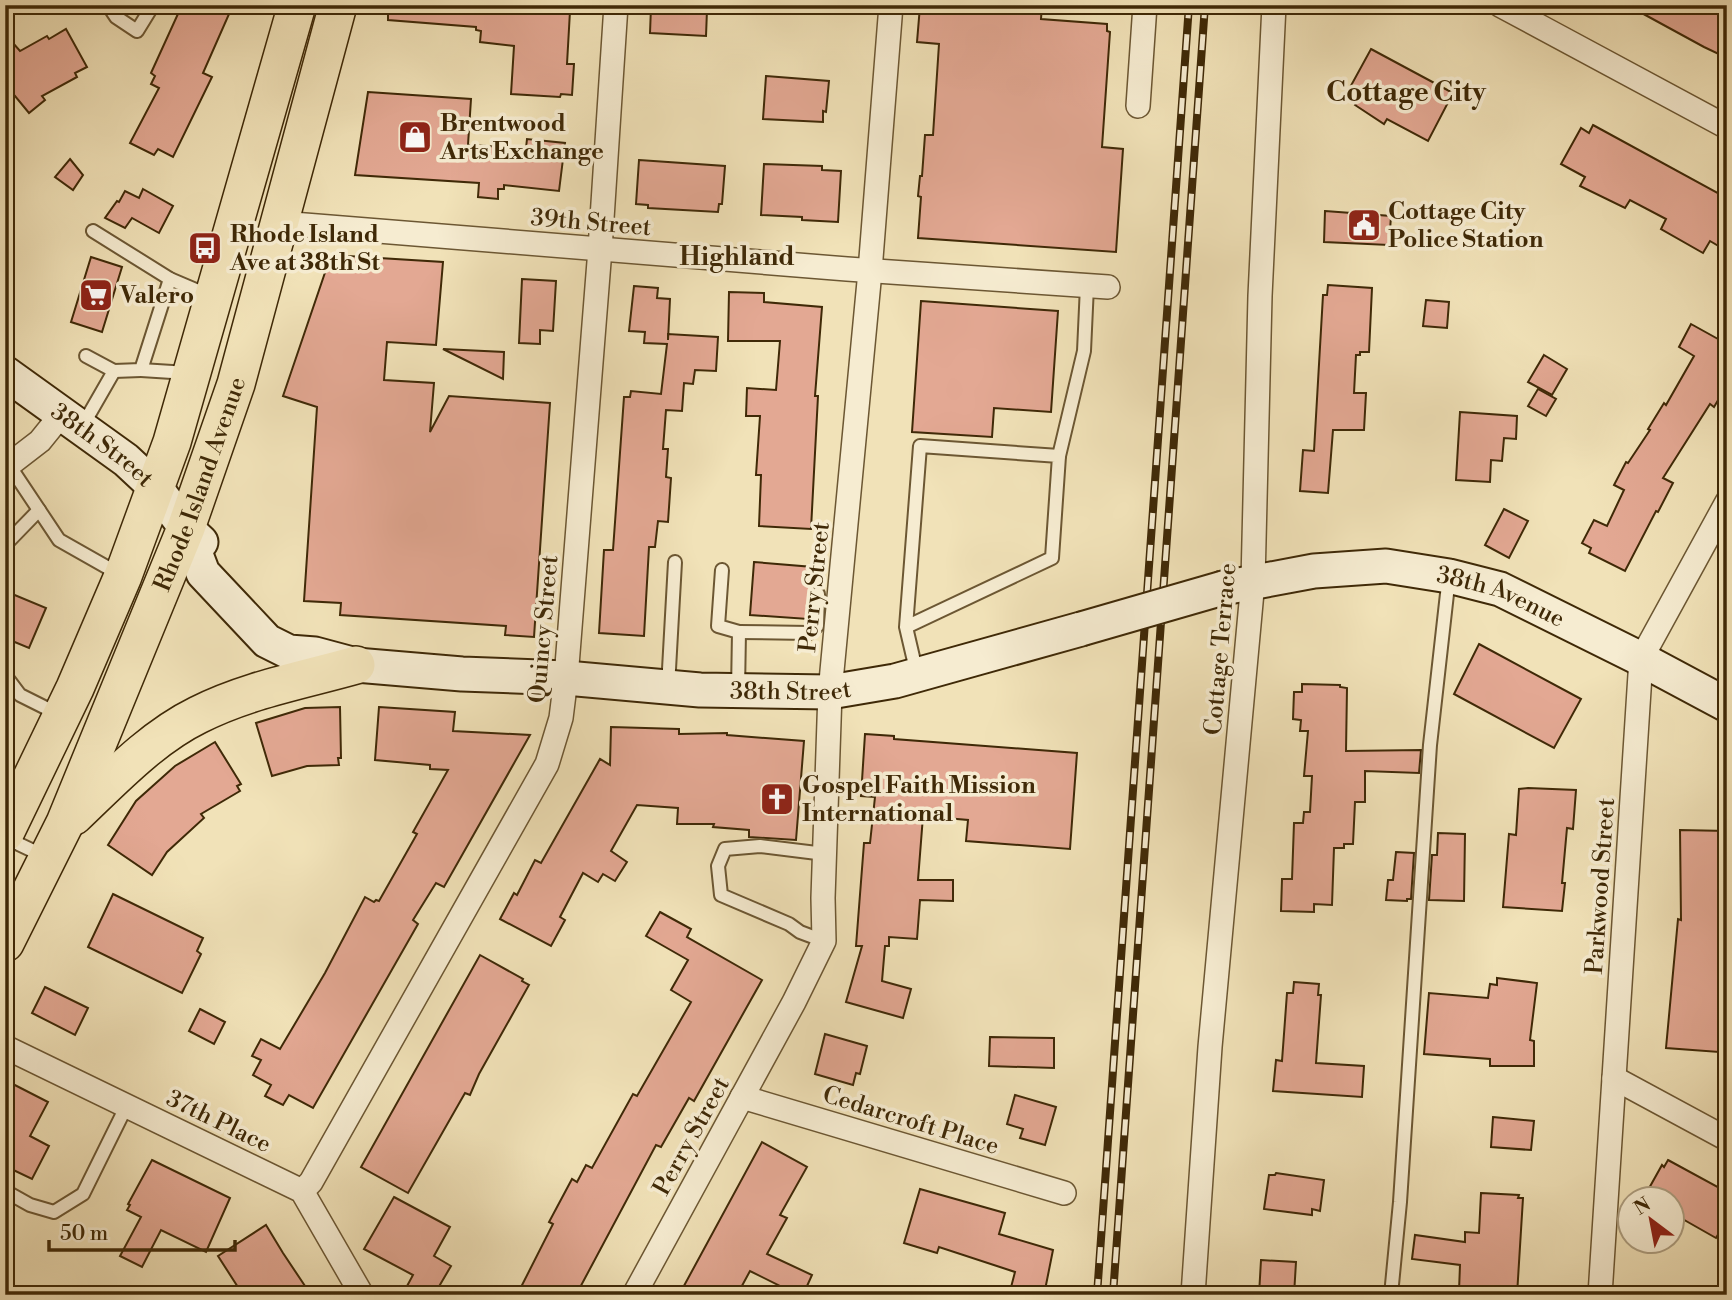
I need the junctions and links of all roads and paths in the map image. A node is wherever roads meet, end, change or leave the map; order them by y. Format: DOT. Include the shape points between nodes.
graph roads {
  1 [pos="108,5"];
  2 [pos="153,5"];
  3 [pos="297,5"];
  4 [pos="338,5"];
  5 [pos="616,5"];
  6 [pos="891,5"];
  7 [pos="1145,5"];
  8 [pos="1274,5"];
  9 [pos="1500,5"];
  10 [pos="1138,106"];
  11 [pos="1727,127"];
  12 [pos="279,223"];
  13 [pos="93,231"];
  14 [pos="600,249"];
  15 [pos="870,271"];
  16 [pos="170,279"];
  17 [pos="1097,286"];
  18 [pos="214,298"];
  19 [pos="86,356"];
  20 [pos="141,370"];
  21 [pos="114,371"];
  22 [pos="5,373"];
  23 [pos="192,373"];
  24 [pos="71,422"];
  25 [pos="1059,456"];
  26 [pos="7,466"];
  27 [pos="155,487"];
  28 [pos="1727,502"];
  29 [pos="39,510"];
  30 [pos="186,528"];
  31 [pos="5,545"];
  32 [pos="675,562"];
  33 [pos="722,570"];
  34 [pos="123,576"];
  35 [pos="1449,576"];
  36 [pos="1238,584"];
  37 [pos="818,594"];
  38 [pos="906,627"];
  39 [pos="739,632"];
  40 [pos="1642,659"];
  41 [pos="356,665"];
  42 [pos="5,675"];
  43 [pos="917,675"];
  44 [pos="566,678"];
  45 [pos="668,687"];
  46 [pos="738,691"];
  47 [pos="830,692"];
  48 [pos="1727,705"];
  49 [pos="61,716"];
  50 [pos="65,823"];
  51 [pos="5,835"];
  52 [pos="825,854"];
  53 [pos="48,858"];
  54 [pos="824,941"];
  55 [pos="5,943"];
  56 [pos="5,1047"];
  57 [pos="1614,1078"];
  58 [pos="743,1097"];
  59 [pos="127,1105"];
  60 [pos="1727,1139"];
  61 [pos="5,1191"];
  62 [pos="302,1191"];
  63 [pos="1064,1193"];
  64 [pos="362,1295"];
  65 [pos="634,1295"];
  66 [pos="1193,1295"];
  67 [pos="1391,1295"];
  68 [pos="1600,1295"];
  1 -- 2 [label="lane" via="116,17 137,31"];
  3 -- 18 [label="main road, Rhode Island Avenue"];
  4 -- 12 [label="main road, Rhode Island Avenue"];
  5 -- 14 [label="street, Quincy Street"];
  6 -- 15 [label="street, Perry Street"];
  7 -- 10 [label="street"];
  8 -- 36 [label="street, Cottage Terrace" via="1260,296"];
  9 -- 11 [label="street"];
  12 -- 14 [label="street, 39th Street"];
  12 -- 30 [label="main road, Rhode Island Avenue" via="236,384"];
  13 -- 16 [label="lane"];
  14 -- 15 [label="street, 39th Street"];
  14 -- 44 [label="street, Quincy Street"];
  15 -- 17 [label="street, 39th Street"];
  15 -- 47 [label="street, Perry Street"];
  16 -- 18 [label="lane"];
  16 -- 20 [label="lane"];
  17 -- 25 [label="lane"];
  18 -- 23 [label="main road, Rhode Island Avenue"];
  19 -- 21 [label="lane"];
  20 -- 21 [label="lane"];
  20 -- 23 [label="lane"];
  21 -- 24 [label="lane"];
  22 -- 24 [label="main road, 38th Street"];
  23 -- 27 [label="main road, Rhode Island Avenue"];
  24 -- 26 [label="street"];
  24 -- 27 [label="main road, 38th Street" via="126,460"];
  25 -- 38 [label="lane" via="1052,558"];
  25 -- 38 [label="lane" via="919,446"];
  26 -- 29 [label="lane"];
  27 -- 30 [label="main road, 38th Street"];
  27 -- 34 [label="main road, Rhode Island Avenue"];
  28 -- 40 [label="street, Parkwood Street"];
  29 -- 31 [label="lane"];
  29 -- 34 [label="lane" via="59,540"];
  30 -- 41 [label="main road, 38th Street" via="200,567 267,641 289,652"];
  30 -- 50 [label="main road, Rhode Island Avenue"];
  32 -- 45 [label="lane"];
  33 -- 39 [label="lane" via="718,626"];
  34 -- 49 [label="main road, Rhode Island Avenue"];
  35 -- 36 [label="main road, 38th Avenue" via="1385,566 1314,571"];
  35 -- 40 [label="main road, 38th Avenue" via="1500,589"];
  35 -- 67 [label="lane" via="1430,746"];
  36 -- 43 [label="main road, 38th Street, bridge"];
  36 -- 66 [label="street, Cottage Terrace"];
  37 -- 39 [label="lane" via="817,626 809,633"];
  38 -- 43 [label="lane"];
  39 -- 46 [label="lane"];
  40 -- 48 [label="main road, 38th Avenue"];
  40 -- 57 [label="street, Parkwood Street"];
  41 -- 44 [label="main road, 38th Street"];
  41 -- 50 [label="main road" via="241,696 196,715 139,756"];
  42 -- 49 [label="lane" via="20,695"];
  43 -- 47 [label="main road, 38th Street"];
  44 -- 45 [label="main road, 38th Street"];
  44 -- 62 [label="street, Quincy Street" via="561,718 547,764"];
  45 -- 46 [label="main road, 38th Street"];
  46 -- 47 [label="main road, 38th Street"];
  47 -- 52 [label="street, Perry Street"];
  49 -- 51 [label="main road, Rhode Island Avenue"];
  50 -- 53 [label="main road, Rhode Island Avenue"];
  51 -- 53 [label="lane"];
  52 -- 54 [label="street, Perry Street"];
  52 -- 54 [label="lane" via="760,846 725,849 718,866 721,895"];
  53 -- 55 [label="main road, Rhode Island Avenue"];
  54 -- 58 [label="street, Perry Street"];
  56 -- 59 [label="street, 37th Place"];
  57 -- 60 [label="street"];
  57 -- 68 [label="street, Parkwood Street"];
  58 -- 63 [label="street, Cedarcroft Place"];
  58 -- 65 [label="street, Perry Street"];
  59 -- 61 [label="lane" via="83,1194 54,1212"];
  59 -- 62 [label="street, 37th Place"];
  62 -- 64 [label="street"];
}
